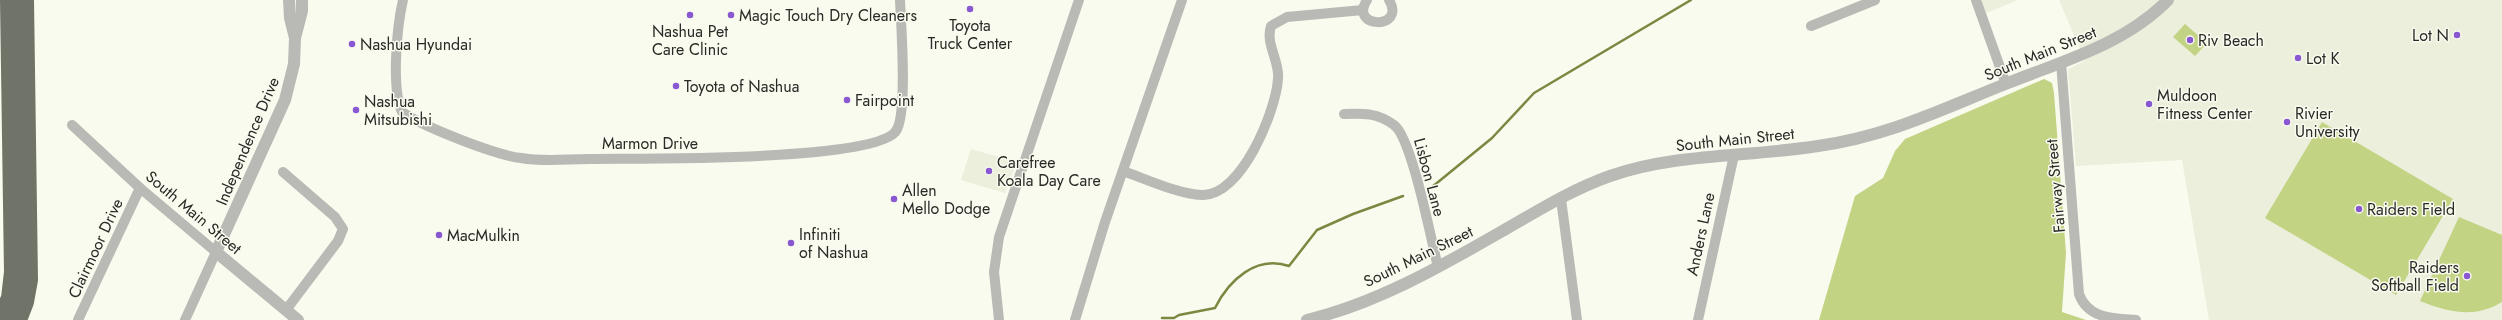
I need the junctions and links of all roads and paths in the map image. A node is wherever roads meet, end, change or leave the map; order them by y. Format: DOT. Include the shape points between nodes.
graph roads {
  1 [pos="1,0"];
  2 [pos="9,0"];
  3 [pos="25,0"];
  4 [pos="289,0"];
  5 [pos="302,0"];
  6 [pos="403,0"];
  7 [pos="900,0"];
  8 [pos="1080,0"];
  9 [pos="1182,0"];
  10 [pos="1389,0"];
  11 [pos="1874,0"];
  12 [pos="1976,0"];
  13 [pos="2168,0"];
  14 [pos="1365,5"];
  15 [pos="1811,26"];
  16 [pos="295,38"];
  17 [pos="2061,62"];
  18 [pos="2006,84"];
  19 [pos="9,89"];
  20 [pos="1344,114"];
  21 [pos="72,125"];
  22 [pos="1734,155"];
  23 [pos="1123,171"];
  24 [pos="283,172"];
  25 [pos="140,188"];
  26 [pos="1561,198"];
  27 [pos="216,252"];
  28 [pos="1438,267"];
  29 [pos="286,310"];
  30 [pos="0,320"];
  31 [pos="18,320"];
  32 [pos="78,320"];
  33 [pos="185,320"];
  34 [pos="298,320"];
  35 [pos="999,320"];
  36 [pos="1075,320"];
  37 [pos="1307,320"];
  38 [pos="1577,320"];
  39 [pos="1698,320"];
  40 [pos="2136,320"];
  1 -- 19 [label="highway"];
  2 -- 19 [label="highway"];
  3 -- 31 [label="highway" via="29,280"];
  4 -- 16 [label="street, Independence Drive"];
  5 -- 16 [label="street, Independence Drive"];
  6 -- 7 [label="street, Marmon Drive" via="399,21 398,90 402,112 408,117 500,153 534,159 755,156 880,141 896,131 902,113"];
  8 -- 35 [label="street" via="999,237 994,272"];
  9 -- 23 [label="street"];
  10 -- 14 [label="street" via="1392,11 1388,19 1382,22 1368,20"];
  11 -- 15 [label="street"];
  12 -- 18 [label="street"];
  13 -- 17 [label="street, South Main Street" via="2151,16 2123,35"];
  14 -- 23 [label="street" via="1287,17 1271,26 1268,37 1278,74 1273,110 1248,159 1219,190 1203,195"];
  16 -- 27 [label="street, Independence Drive" via="294,64 285,100"];
  17 -- 18 [label="street, South Main Street"];
  17 -- 40 [label="street, Fairway Street" via="2077,286 2085,306 2097,314"];
  18 -- 22 [label="street, South Main Street" via="1886,132 1816,147"];
  19 -- 30 [label="highway" via="13,272 10,298"];
  20 -- 28 [label="street, Lisbon Lane" via="1367,113 1382,118 1395,125 1402,134 1412,162"];
  21 -- 25 [label="street, South Main Street"];
  22 -- 26 [label="street, South Main Street" via="1672,161 1630,170 1593,182"];
  22 -- 39 [label="street, Anders Lane"];
  23 -- 36 [label="street"];
  24 -- 29 [label="street" via="335,217 343,229 338,241"];
  25 -- 27 [label="street, South Main Street"];
  25 -- 32 [label="street, Clairmoor Drive"];
  26 -- 28 [label="street, South Main Street"];
  26 -- 38 [label="street"];
  27 -- 29 [label="street, South Main Street"];
  27 -- 33 [label="street"];
  28 -- 37 [label="street, South Main Street" via="1368,300"];
  29 -- 34 [label="street, South Main Street"];
}
